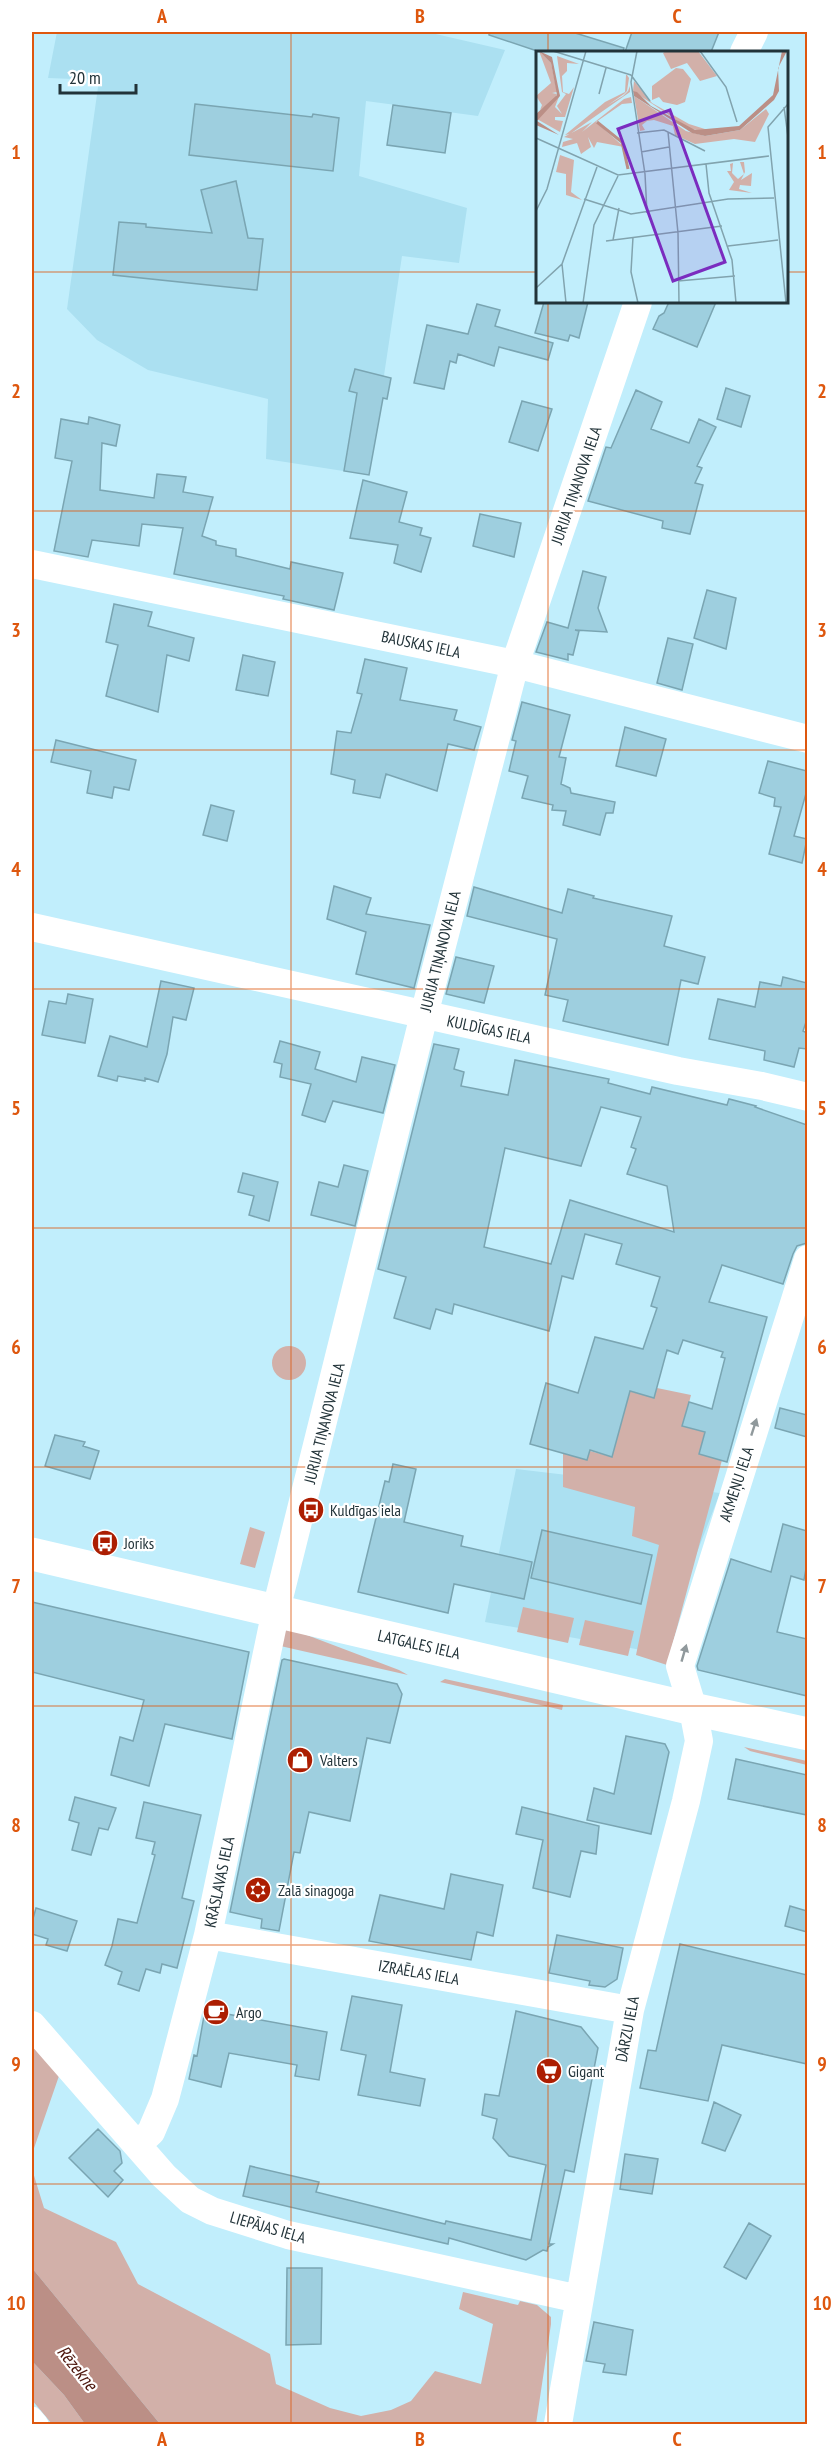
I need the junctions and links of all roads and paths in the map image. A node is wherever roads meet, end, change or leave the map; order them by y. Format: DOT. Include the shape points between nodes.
graph roads {
  1 [pos="754,32"];
  2 [pos="744,51"];
  3 [pos="638,303"];
  4 [pos="32,564"];
  5 [pos="515,664"];
  6 [pos="807,740"];
  7 [pos="32,927"];
  8 [pos="424,1015"];
  9 [pos="807,1096"];
  10 [pos="807,1259"];
  11 [pos="32,1554"];
  12 [pos="276,1610"];
  13 [pos="693,1709"];
  14 [pos="807,1734"];
  15 [pos="208,1935"];
  16 [pos="630,2010"];
  17 [pos="32,2025"];
  18 [pos="138,2144"];
  19 [pos="579,2299"];
  20 [pos="32,2417"];
  21 [pos="38,2424"];
  22 [pos="558,2424"];
  1 -- 2 [label="street"];
  3 -- 5 [label="street, JURIJA TIŅANOVA IELA"];
  4 -- 5 [label="street, BAUSKAS IELA"];
  5 -- 6 [label="street, BAUSKAS IELA"];
  5 -- 8 [label="street, JURIJA TIŅANOVA IELA"];
  7 -- 8 [label="street, KULDĪGAS IELA"];
  8 -- 9 [label="street, KULDĪGAS IELA"];
  8 -- 12 [label="street, JURIJA TIŅANOVA IELA"];
  13 -- 10 [label="street, AKMEŅU IELA, one-way" via="680,1666"];
  11 -- 12 [label="main road, LATGALES IELA"];
  12 -- 13 [label="main road, LATGALES IELA"];
  12 -- 15 [label="street, KRĀSLAVAS IELA"];
  13 -- 14 [label="main road, LATGALES IELA"];
  13 -- 16 [label="street, DĀRZU IELA" via="699,1741"];
  15 -- 16 [label="street, IZRAĒLAS IELA"];
  15 -- 18 [label="street, KRĀSLAVAS IELA" via="165,2099 151,2132"];
  16 -- 19 [label="street, DĀRZU IELA"];
  17 -- 18 [label="street, LIEPĀJAS IELA"];
  18 -- 19 [label="street, LIEPĀJAS IELA" via="190,2200 212,2211 288,2235"];
  19 -- 22 [label="street, DĀRZU IELA"];
  20 -- 21 [label="street"];
}
